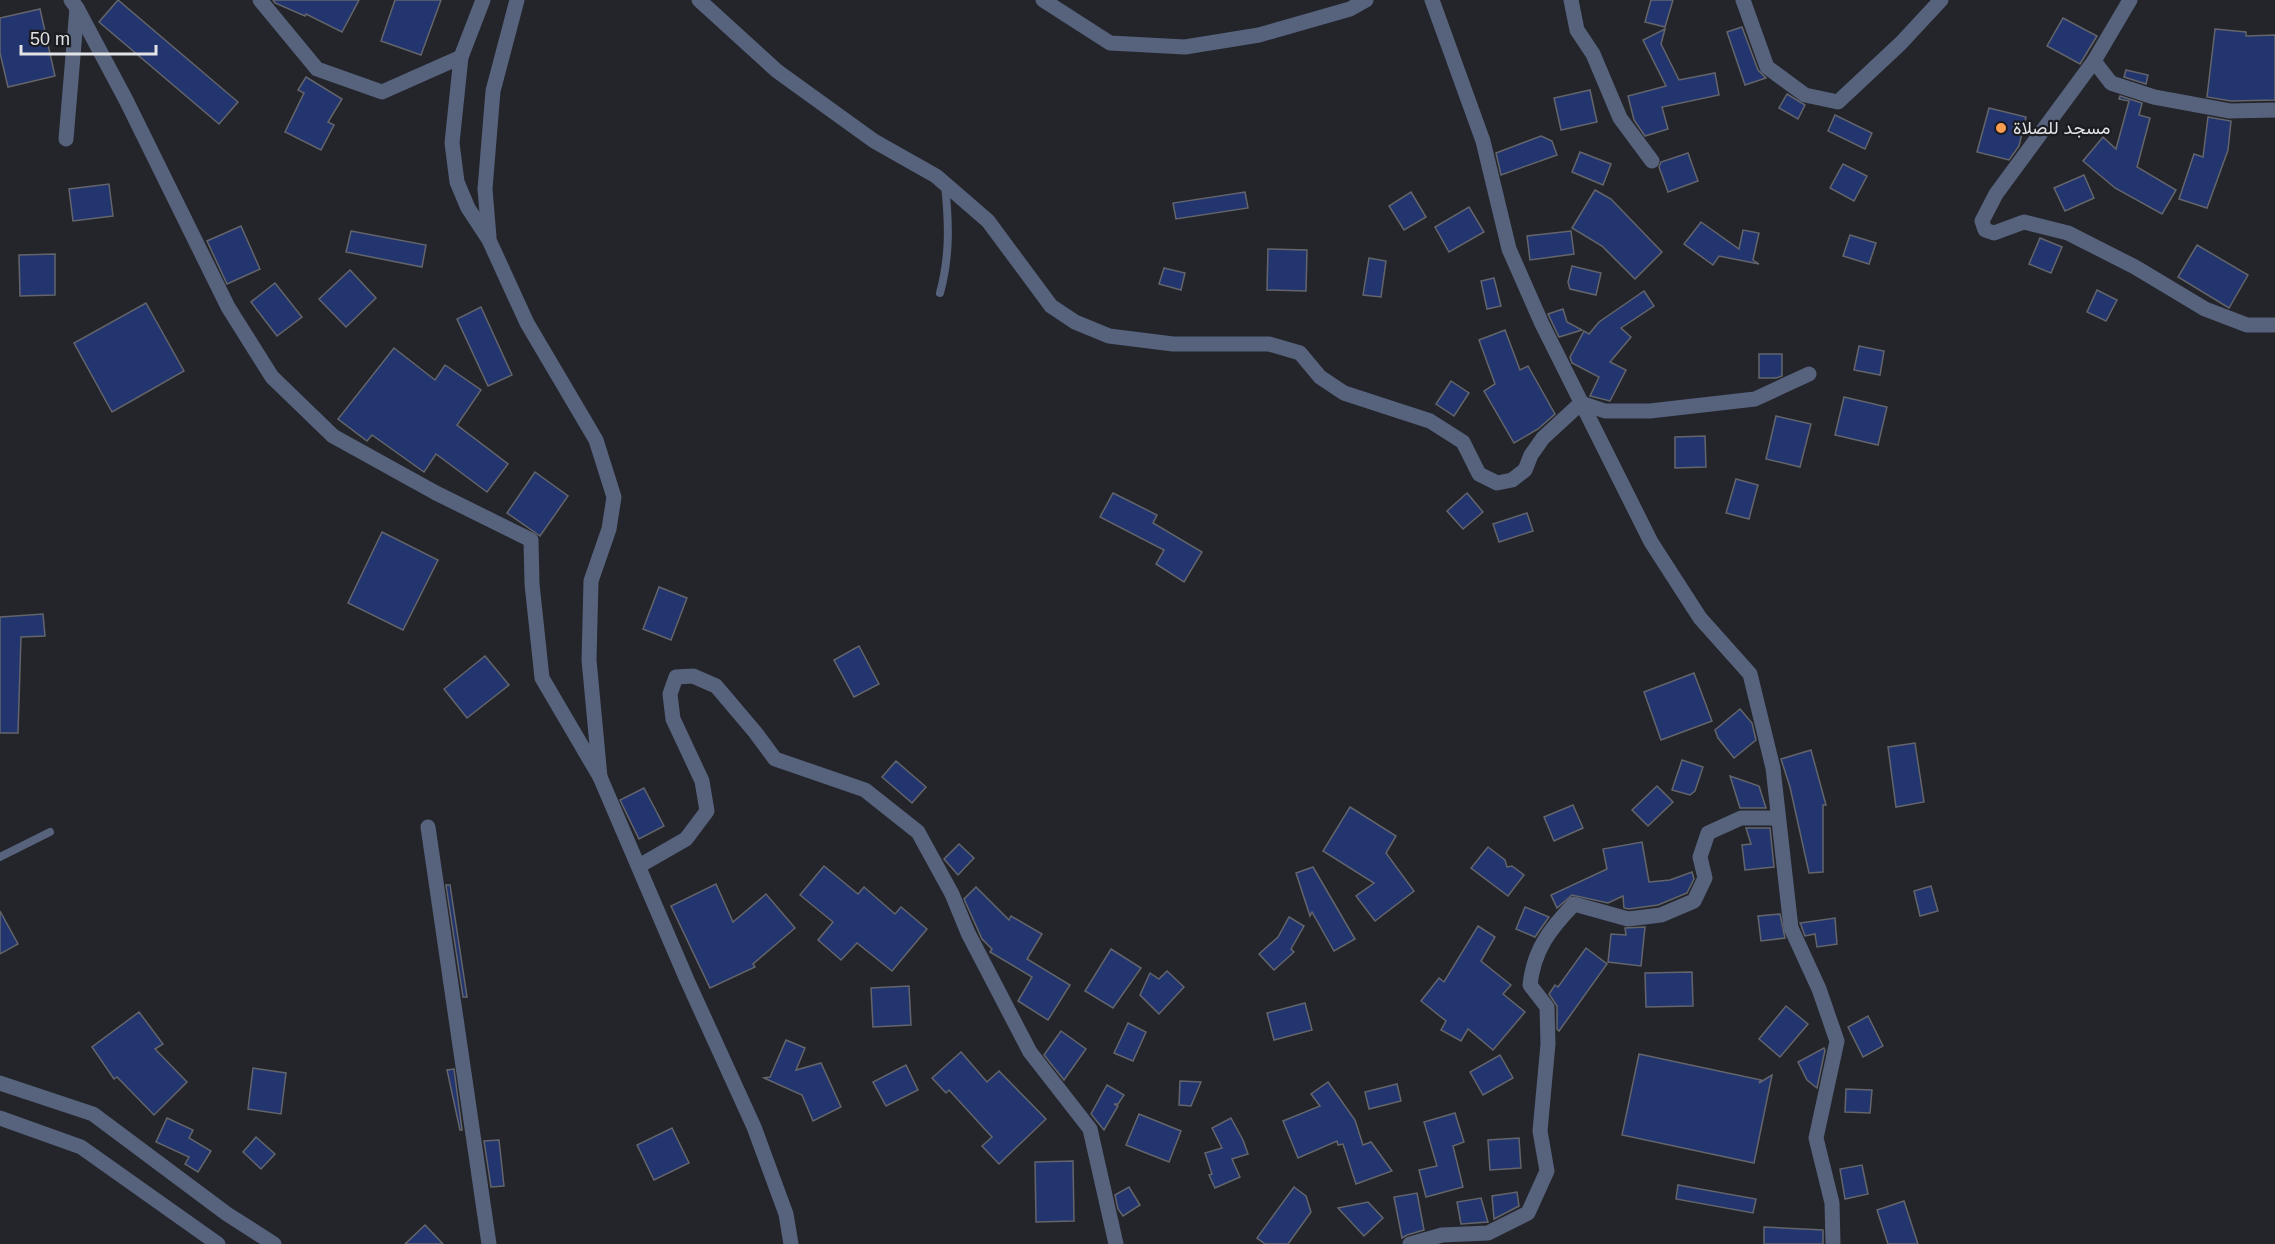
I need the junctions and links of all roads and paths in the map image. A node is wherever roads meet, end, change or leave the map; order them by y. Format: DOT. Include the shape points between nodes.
graph roads {
  1 [pos="260,0"];
  2 [pos="483,0"];
  3 [pos="518,0"];
  4 [pos="699,0"];
  5 [pos="1043,0"];
  6 [pos="1366,0"];
  7 [pos="1432,0"];
  8 [pos="1571,0"];
  9 [pos="1743,0"];
  10 [pos="1941,0"];
  11 [pos="2130,0"];
  12 [pos="74,4"];
  13 [pos="461,57"];
  14 [pos="2094,61"];
  15 [pos="2275,110"];
  16 [pos="66,139"];
  17 [pos="1652,161"];
  18 [pos="945,184"];
  19 [pos="489,240"];
  20 [pos="940,293"];
  21 [pos="2275,325"];
  22 [pos="1809,374"];
  23 [pos="1581,403"];
  24 [pos="600,777"];
  25 [pos="1777,818"];
  26 [pos="428,826"];
  27 [pos="50,832"];
  28 [pos="0,857"];
  29 [pos="639,867"];
  30 [pos="0,1083"];
  31 [pos="0,1118"];
  32 [pos="211,1242"];
  33 [pos="274,1244"];
  34 [pos="489,1244"];
  35 [pos="791,1244"];
  36 [pos="1116,1244"];
  37 [pos="1410,1244"];
  38 [pos="1833,1244"];
  1 -- 13 [label="street" via="317,69 382,92"];
  2 -- 13 [label="street"];
  3 -- 19 [label="street" via="493,91 485,189"];
  4 -- 18 [label="street" via="777,71 874,141"];
  5 -- 6 [label="street" via="1110,43 1185,47 1259,35 1350,9"];
  7 -- 23 [label="street" via="1483,141 1509,249"];
  8 -- 17 [label="street" via="1577,30 1593,54 1620,118"];
  9 -- 10 [label="street" via="1767,67 1805,95 1838,102"];
  11 -- 14 [label="street"];
  12 -- 16 [label="street"];
  12 -- 24 [label="street" via="126,100 228,308 272,377 333,436 435,493 531,540 542,678"];
  13 -- 19 [label="street" via="452,143 457,182"];
  14 -- 15 [label="street" via="2111,83 2154,97 2230,111"];
  14 -- 21 [label="street" via="1996,194 1982,221 1985,230 1994,233 2024,222 2068,233 2205,309 2247,325"];
  18 -- 20 [label="lane" via="947,267"];
  18 -- 23 [label="street" via="988,220 1051,306 1075,322 1109,336 1173,344 1269,344 1299,353 1320,377 1344,393 1442,427 1463,442 1479,474 1497,483 1512,480 1525,470 1543,438"];
  19 -- 24 [label="street" via="527,323 596,440 614,497 609,529 591,581 589,660"];
  22 -- 23 [label="street" via="1755,399 1640,411 1605,411"];
  23 -- 25 [label="street" via="1651,542 1700,618 1750,674 1773,768"];
  24 -- 29 [label="street"];
  25 -- 37 [label="street" via="1741,818 1708,833 1700,857 1705,878 1694,901 1661,915 1628,919 1574,904 1551,928 1532,966 1530,985 1547,1007 1548,1044 1540,1131 1547,1172 1528,1213 1488,1233 1442,1235"];
  25 -- 38 [label="street" via="1791,928 1837,1041 1816,1138 1832,1203"];
  26 -- 34 [label="street"];
  27 -- 28 [label="lane"];
  29 -- 35 [label="street" via="754,1127 786,1214"];
  29 -- 36 [label="street" via="686,839 707,811 702,781 674,719 669,694 676,676 693,676 716,686 775,759 866,790 918,832 1030,1052 1090,1129"];
  30 -- 33 [label="street" via="93,1114 226,1214"];
  31 -- 32 [label="street" via="81,1147"];
}
